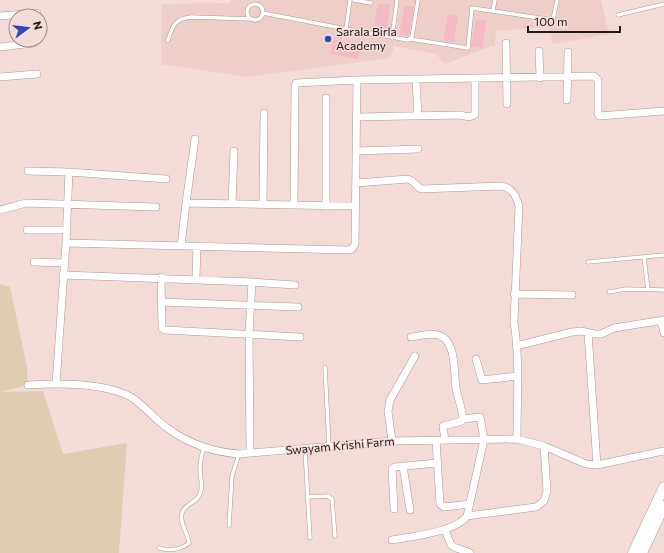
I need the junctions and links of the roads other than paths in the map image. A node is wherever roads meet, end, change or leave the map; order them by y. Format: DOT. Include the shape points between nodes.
graph roads {
  1 [pos="350,0"];
  2 [pos="354,0"];
  3 [pos="397,0"];
  4 [pos="418,0"];
  5 [pos="495,0"];
  6 [pos="557,0"];
  7 [pos="372,3"];
  8 [pos="664,4"];
  9 [pos="493,10"];
  10 [pos="263,13"];
  11 [pos="618,15"];
  12 [pos="252,20"];
  13 [pos="346,29"];
  14 [pos="392,38"];
  15 [pos="410,39"];
  16 [pos="168,40"];
  17 [pos="506,43"];
  18 [pos="539,52"];
  19 [pos="568,52"];
  20 [pos="37,74"];
  21 [pos="0,77"];
  22 [pos="567,77"];
  23 [pos="507,78"];
  24 [pos="540,78"];
  25 [pos="475,79"];
  26 [pos="357,80"];
  27 [pos="416,80"];
  28 [pos="326,98"];
  29 [pos="567,100"];
  30 [pos="507,104"];
  31 [pos="664,111"];
  32 [pos="264,113"];
  33 [pos="418,116"];
  34 [pos="356,117"];
  35 [pos="194,140"];
  36 [pos="418,149"];
  37 [pos="234,151"];
  38 [pos="356,151"];
  39 [pos="28,171"];
  40 [pos="69,172"];
  41 [pos="166,179"];
  42 [pos="356,183"];
  43 [pos="186,202"];
  44 [pos="68,203"];
  45 [pos="232,204"];
  46 [pos="263,205"];
  47 [pos="294,205"];
  48 [pos="326,206"];
  49 [pos="355,206"];
  50 [pos="156,207"];
  51 [pos="0,210"];
  52 [pos="27,230"];
  53 [pos="66,230"];
  54 [pos="66,243"];
  55 [pos="180,246"];
  56 [pos="197,246"];
  57 [pos="664,255"];
  58 [pos="644,257"];
  59 [pos="34,262"];
  60 [pos="64,262"];
  61 [pos="588,262"];
  62 [pos="63,275"];
  63 [pos="161,278"];
  64 [pos="196,279"];
  65 [pos="252,282"];
  66 [pos="295,285"];
  67 [pos="648,290"];
  68 [pos="664,290"];
  69 [pos="609,292"];
  70 [pos="514,294"];
  71 [pos="572,295"];
  72 [pos="161,302"];
  73 [pos="250,306"];
  74 [pos="298,307"];
  75 [pos="663,320"];
  76 [pos="588,333"];
  77 [pos="664,333"];
  78 [pos="249,334"];
  79 [pos="300,337"];
  80 [pos="411,338"];
  81 [pos="516,346"];
  82 [pos="415,356"];
  83 [pos="476,359"];
  84 [pos="325,367"];
  85 [pos="518,376"];
  86 [pos="56,384"];
  87 [pos="28,385"];
  88 [pos="463,419"];
  89 [pos="517,439"];
  90 [pos="436,440"];
  91 [pos="445,440"];
  92 [pos="484,440"];
  93 [pos="392,441"];
  94 [pos="330,446"];
  95 [pos="544,446"];
  96 [pos="204,447"];
  97 [pos="305,449"];
  98 [pos="664,451"];
  99 [pos="250,453"];
  100 [pos="240,454"];
  101 [pos="437,463"];
  102 [pos="597,465"];
  103 [pos="403,466"];
  104 [pos="664,487"];
  105 [pos="308,497"];
  106 [pos="470,504"];
  107 [pos="664,506"];
  108 [pos="394,510"];
  109 [pos="410,510"];
  110 [pos="466,516"];
  111 [pos="229,526"];
  112 [pos="445,529"];
  113 [pos="335,536"];
  114 [pos="310,538"];
  115 [pos="392,540"];
  116 [pos="159,548"];
  117 [pos="470,553"];
  118 [pos="633,553"];
  119 [pos="642,553"];
  1 -- 13 [label="lane"];
  2 -- 7 [label="lane"];
  3 -- 14 [label="lane"];
  4 -- 15 [label="lane"];
  5 -- 9 [label="lane"];
  6 -- 9 [label="lane" via="553,20"];
  8 -- 11 [label="lane"];
  9 -- 15 [label="lane" via="472,8 468,48"];
  10 -- 12 [label="lane" via="260,18"];
  10 -- 12 [label="lane" via="260,5 252,4 247,11"];
  10 -- 13 [label="lane"];
  12 -- 16 [label="lane" via="183,18 173,26"];
  13 -- 14 [label="lane"];
  14 -- 15 [label="lane"];
  17 -- 23 [label="street"];
  18 -- 24 [label="street"];
  19 -- 22 [label="street"];
  20 -- 21 [label="street"];
  22 -- 24 [label="street"];
  22 -- 29 [label="street"];
  22 -- 31 [label="street" via="594,76 598,80 600,116"];
  23 -- 24 [label="street"];
  23 -- 25 [label="street"];
  23 -- 30 [label="street"];
  25 -- 27 [label="street"];
  25 -- 33 [label="street" via="475,114 472,117"];
  26 -- 27 [label="street"];
  26 -- 34 [label="street"];
  26 -- 47 [label="street" via="296,83"];
  27 -- 33 [label="street"];
  28 -- 48 [label="street"];
  32 -- 46 [label="street"];
  33 -- 34 [label="street"];
  34 -- 38 [label="street"];
  35 -- 43 [label="street"];
  36 -- 38 [label="street"];
  37 -- 45 [label="street"];
  38 -- 42 [label="street"];
  39 -- 40 [label="street"];
  40 -- 41 [label="street"];
  40 -- 44 [label="street"];
  42 -- 49 [label="street"];
  42 -- 70 [label="street" via="408,179 422,189 507,187 516,197 519,206"];
  43 -- 45 [label="street"];
  43 -- 55 [label="street"];
  44 -- 50 [label="street"];
  44 -- 51 [label="street" via="26,203"];
  44 -- 53 [label="street"];
  45 -- 46 [label="street"];
  46 -- 47 [label="street"];
  47 -- 48 [label="street"];
  48 -- 49 [label="street"];
  49 -- 56 [label="street" via="355,244 352,249"];
  52 -- 53 [label="street"];
  53 -- 54 [label="street"];
  54 -- 55 [label="street"];
  54 -- 60 [label="street"];
  55 -- 56 [label="street"];
  56 -- 64 [label="street"];
  57 -- 58 [label="lane"];
  58 -- 61 [label="lane"];
  58 -- 67 [label="lane"];
  59 -- 60 [label="street"];
  60 -- 62 [label="street"];
  62 -- 63 [label="street"];
  62 -- 86 [label="street"];
  63 -- 64 [label="street"];
  63 -- 72 [label="street"];
  64 -- 65 [label="street"];
  65 -- 66 [label="street"];
  65 -- 73 [label="street"];
  67 -- 68 [label="lane"];
  67 -- 69 [label="lane" via="626,289"];
  70 -- 71 [label="street"];
  70 -- 81 [label="street"];
  72 -- 73 [label="street"];
  72 -- 78 [label="street" via="162,328 165,330"];
  73 -- 74 [label="street"];
  73 -- 78 [label="street"];
  75 -- 76 [label="street" via="618,327 601,334"];
  75 -- 77 [label="street"];
  76 -- 81 [label="street" via="572,332"];
  76 -- 102 [label="street"];
  78 -- 79 [label="street"];
  78 -- 99 [label="street"];
  80 -- 88 [label="street" via="434,334 444,338 450,346"];
  81 -- 85 [label="street"];
  82 -- 93 [label="street" via="390,400 388,411"];
  83 -- 85 [label="street" via="482,380"];
  84 -- 94 [label="lane"];
  85 -- 89 [label="street"];
  86 -- 87 [label="street, Swayam Krishi Farm"];
  86 -- 96 [label="street, Swayam Krishi Farm" via="116,390 144,407 165,427"];
  88 -- 91 [label="street" via="443,426"];
  88 -- 92 [label="street" via="480,417"];
  89 -- 92 [label="street, Swayam Krishi Farm"];
  89 -- 95 [label="street, Swayam Krishi Farm"];
  90 -- 91 [label="street, Swayam Krishi Farm"];
  90 -- 93 [label="street, Swayam Krishi Farm"];
  90 -- 101 [label="street"];
  91 -- 92 [label="street, Swayam Krishi Farm"];
  92 -- 106 [label="street"];
  93 -- 94 [label="street, Swayam Krishi Farm"];
  94 -- 97 [label="street, Swayam Krishi Farm"];
  95 -- 102 [label="street, Swayam Krishi Farm" via="586,464"];
  95 -- 110 [label="street" via="547,491 544,501 536,507"];
  96 -- 100 [label="street, Swayam Krishi Farm"];
  96 -- 116 [label="lane" via="199,496 182,513 181,520 189,543 176,549"];
  97 -- 99 [label="street, Swayam Krishi Farm"];
  97 -- 105 [label="lane"];
  98 -- 102 [label="street, Swayam Krishi Farm"];
  99 -- 100 [label="street, Swayam Krishi Farm"];
  100 -- 111 [label="lane" via="232,476"];
  101 -- 103 [label="street"];
  101 -- 106 [label="street" via="441,506"];
  103 -- 108 [label="street" via="392,469"];
  103 -- 109 [label="street"];
  104 -- 118 [label="main road"];
  105 -- 113 [label="lane" via="328,496 332,499"];
  105 -- 114 [label="lane"];
  106 -- 110 [label="street"];
  107 -- 119 [label="main road"];
  110 -- 112 [label="street" via="463,521"];
  112 -- 115 [label="street"];
  112 -- 117 [label="street" via="450,546"];
}
